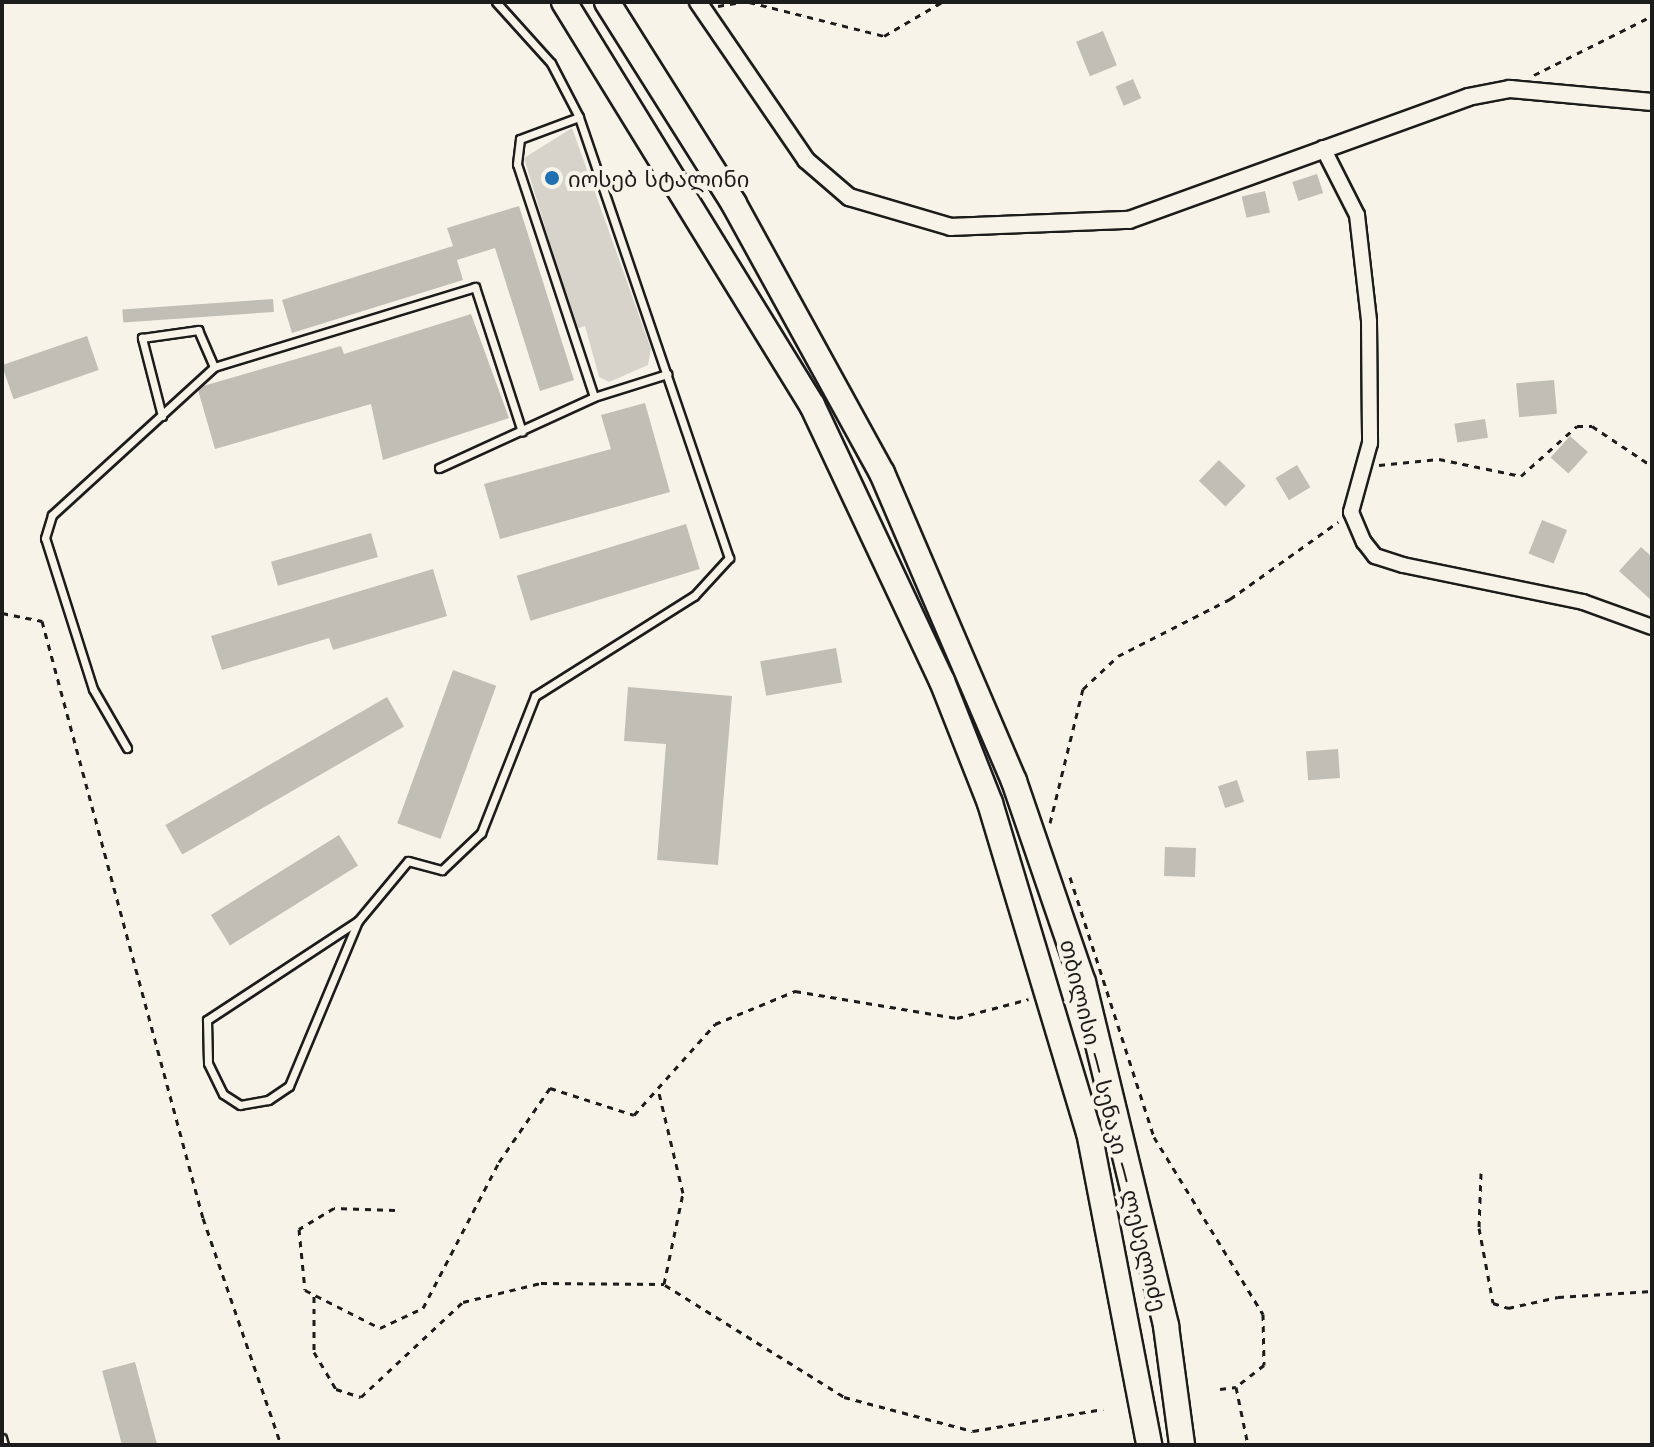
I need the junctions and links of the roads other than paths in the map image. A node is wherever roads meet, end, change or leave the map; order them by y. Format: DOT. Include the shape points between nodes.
graph roads {
  1 [pos="496,2"];
  2 [pos="564,2"];
  3 [pos="607,2"];
  4 [pos="698,2"];
  5 [pos="1652,102"];
  6 [pos="579,117"];
  7 [pos="1323,148"];
  8 [pos="214,367"];
  9 [pos="667,374"];
  10 [pos="594,397"];
  11 [pos="162,416"];
  12 [pos="522,432"];
  13 [pos="439,468"];
  14 [pos="1652,627"];
  15 [pos="127,748"];
  16 [pos="358,921"];
  17 [pos="2,1438"];
  18 [pos="4,1445"];
  19 [pos="1149,1445"];
  20 [pos="1182,1445"];
  1 -- 6 [label="lane" via="551,63"];
  2 -- 19 [label="highway, თბილისი — სენაკი — ლესელიძე" via="819,419 942,681 1052,993 1089,1132"];
  3 -- 20 [label="highway, თბილისი — სენაკი — ლესელიძე" via="734,204 882,473 1014,781 1083,982 1166,1326"];
  4 -- 7 [label="street" via="806,160 849,197 951,227 1129,220"];
  5 -- 7 [label="street" via="1510,89"];
  6 -- 9 [label="lane"];
  6 -- 10 [label="lane" via="520,139 517,164"];
  7 -- 14 [label="street" via="1357,215 1369,321 1363,466 1351,512 1375,556 1583,602"];
  8 -- 11 [label="lane"];
  8 -- 11 [label="lane" via="198,330 142,338"];
  8 -- 12 [label="lane" via="475,287"];
  9 -- 10 [label="lane"];
  9 -- 16 [label="lane" via="729,558 694,596 535,696 481,833 442,870 408,861"];
  10 -- 12 [label="lane"];
  11 -- 15 [label="lane" via="52,515 45,538 93,689"];
  12 -- 13 [label="lane"];
  16 -- 16 [label="lane" via="207,1020 208,1063 223,1094 240,1105 268,1100 289,1086"];
  17 -- 18 [label="lane"];
}
